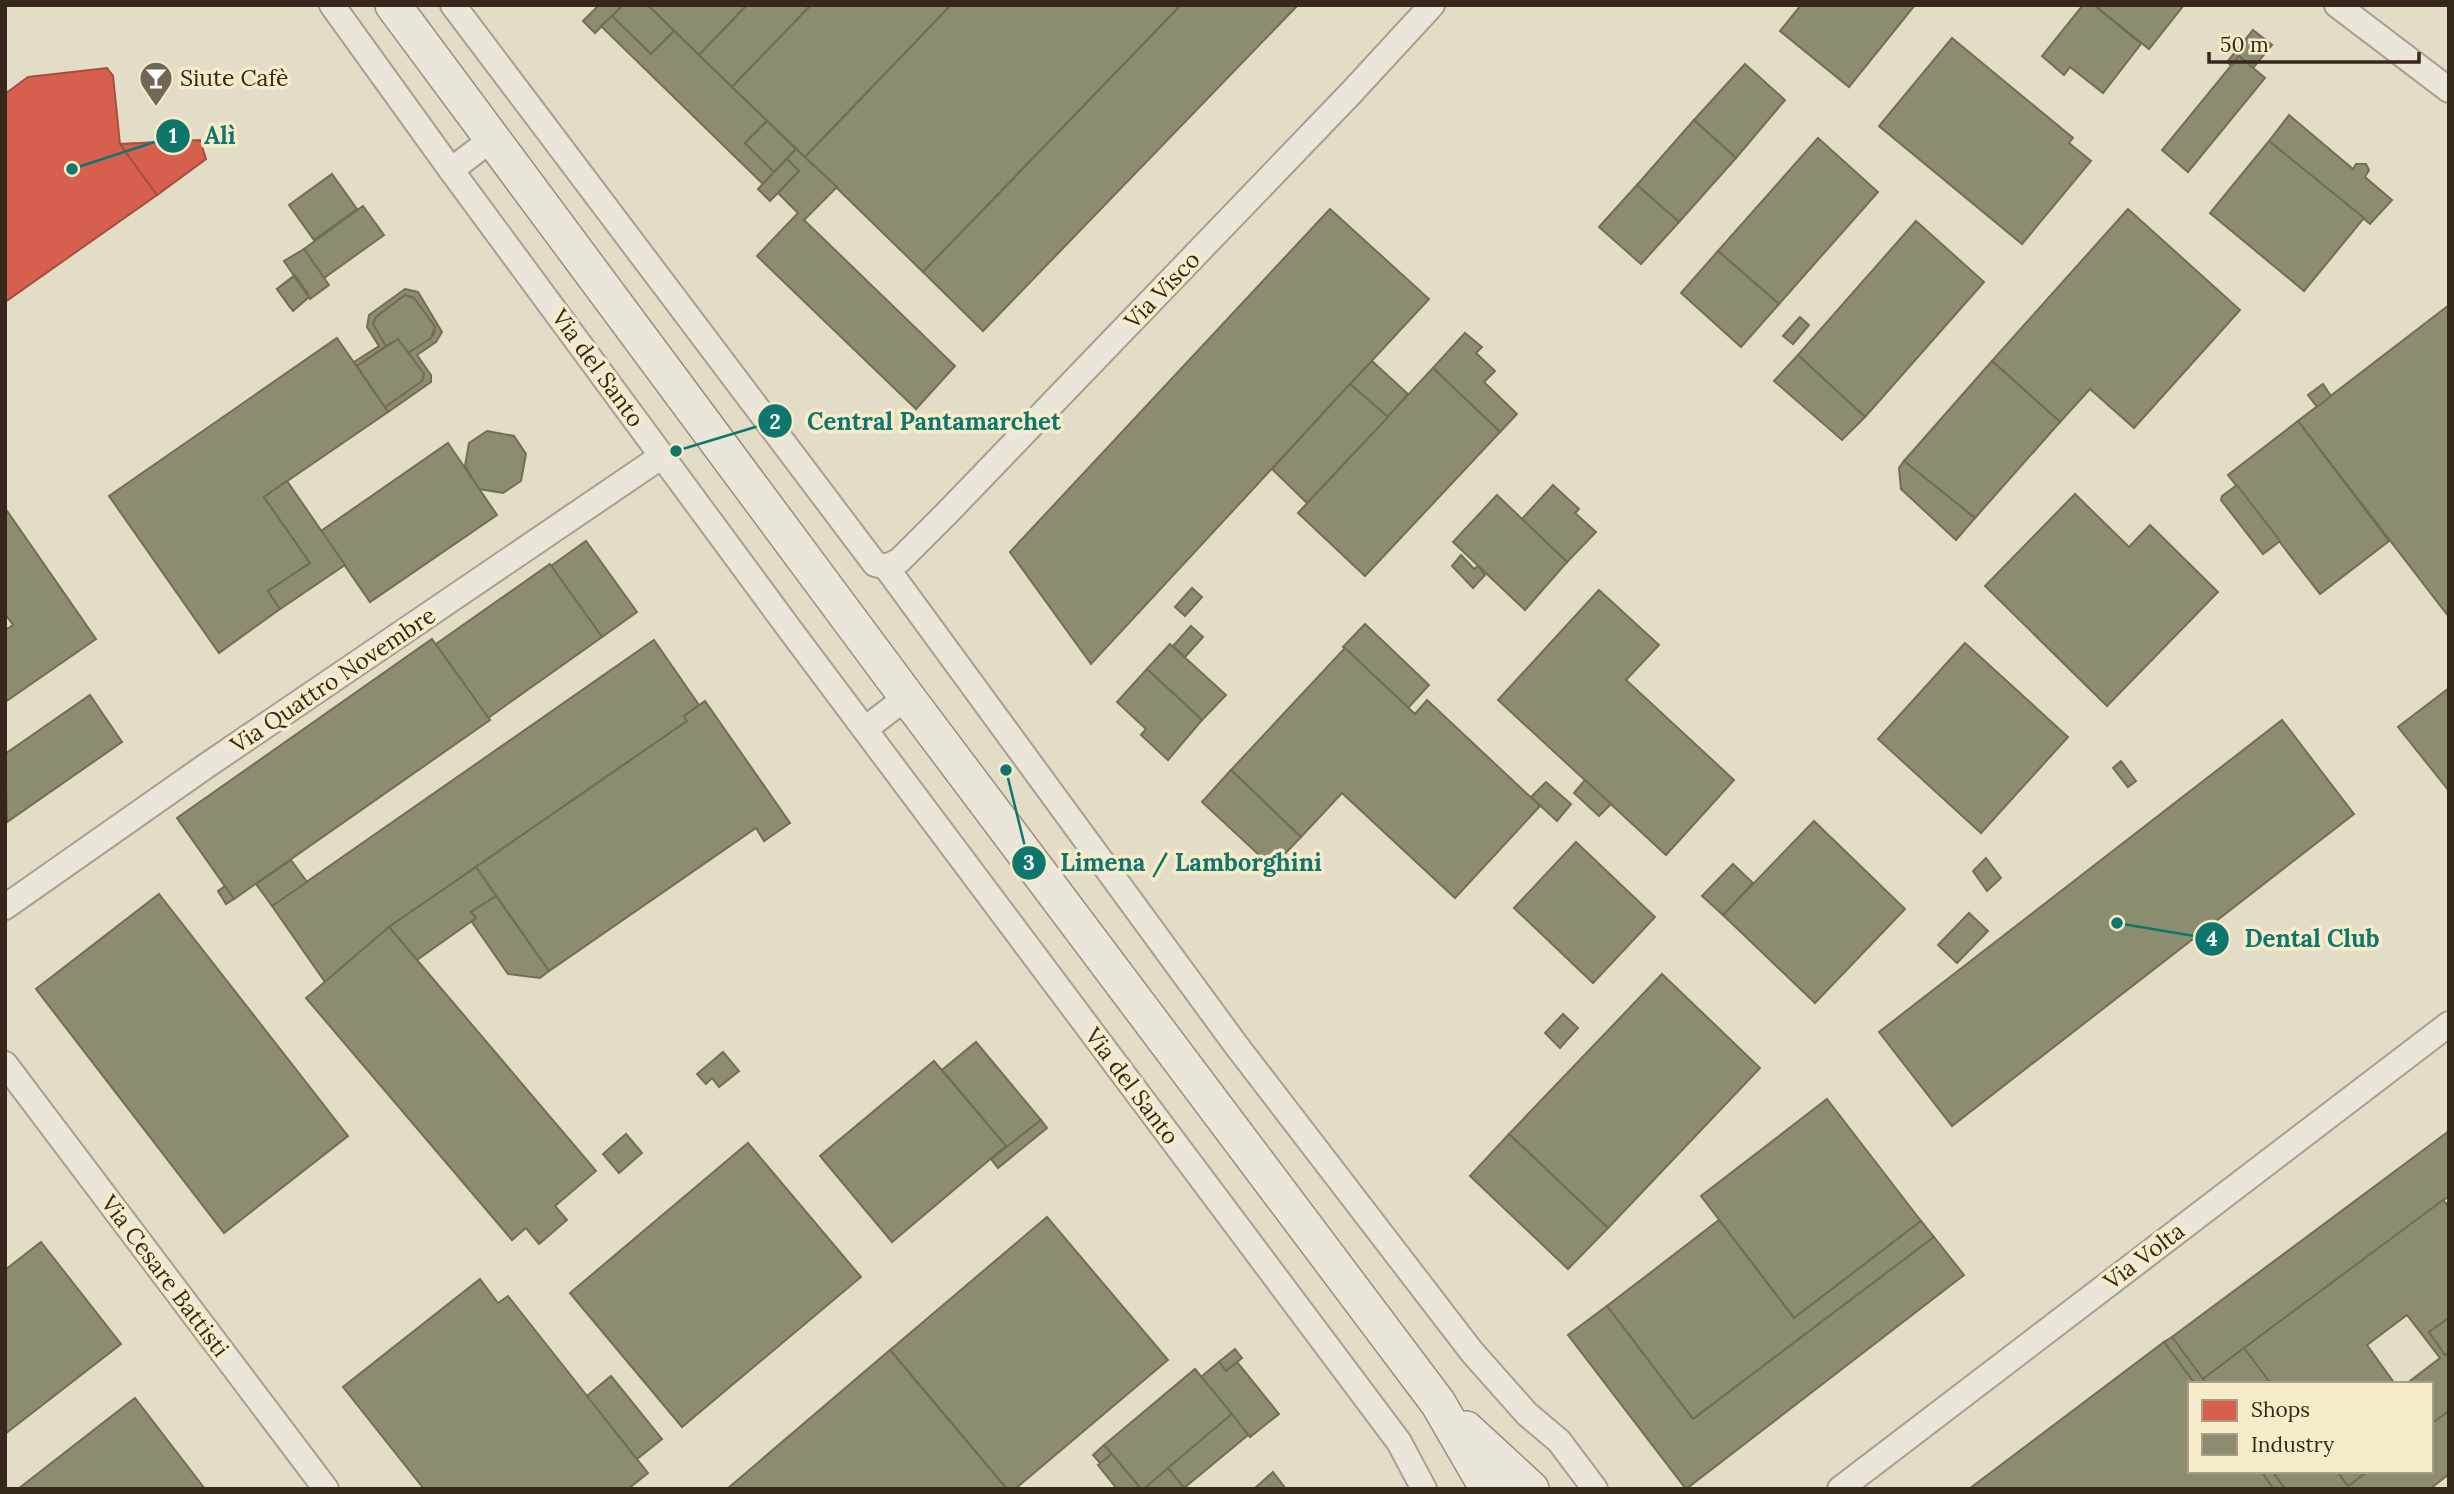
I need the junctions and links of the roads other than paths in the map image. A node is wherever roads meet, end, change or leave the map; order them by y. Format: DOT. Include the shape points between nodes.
graph roads {
  1 [pos="332,5"];
  2 [pos="393,5"];
  3 [pos="453,5"];
  4 [pos="1432,5"];
  5 [pos="2337,5"];
  6 [pos="2449,90"];
  7 [pos="492,139"];
  8 [pos="450,170"];
  9 [pos="662,456"];
  10 [pos="886,566"];
  11 [pos="907,697"];
  12 [pos="865,729"];
  13 [pos="5,907"];
  14 [pos="2449,1024"];
  15 [pos="5,1064"];
  16 [pos="1438,1403"];
  17 [pos="1424,1488"];
  18 [pos="326,1489"];
  19 [pos="1488,1489"];
  20 [pos="1531,1489"];
  21 [pos="1595,1489"];
  22 [pos="1840,1489"];
  1 -- 8 [label="street, Via del Santo"];
  2 -- 7 [label="street"];
  3 -- 10 [label="street" via="875,564"];
  4 -- 10 [label="street, Via Visco" via="948,512 899,561"];
  5 -- 6 [label="street"];
  7 -- 8 [label="street"];
  7 -- 11 [label="street"];
  8 -- 9 [label="street, Via del Santo"];
  9 -- 12 [label="street, Via del Santo"];
  9 -- 13 [label="street, Via Quattro Novembre"];
  10 -- 21 [label="street" via="1236,1045 1472,1352 1527,1414 1559,1441"];
  11 -- 12 [label="street"];
  11 -- 16 [label="street"];
  12 -- 17 [label="street, Via del Santo" via="1399,1442"];
  14 -- 22 [label="street, Via Volta"];
  15 -- 18 [label="street, Via Cesare Battisti"];
  16 -- 19 [label="street"];
  16 -- 20 [label="street"];
}
